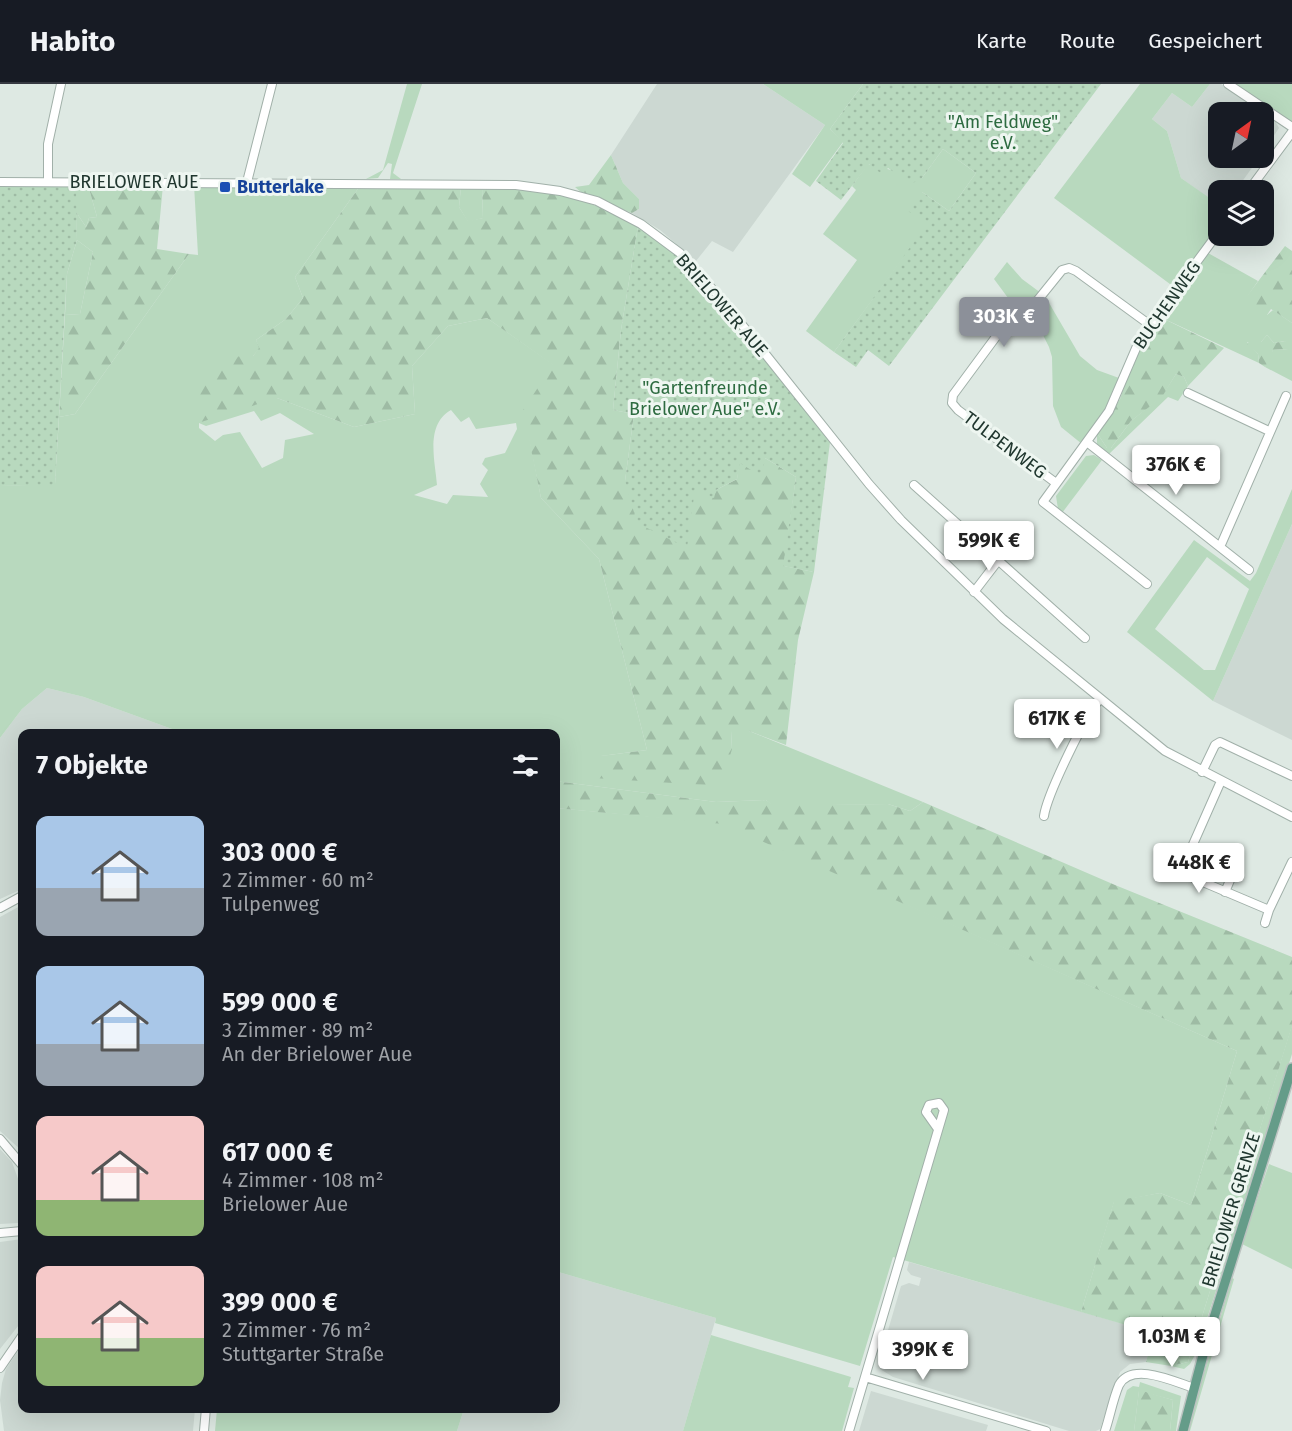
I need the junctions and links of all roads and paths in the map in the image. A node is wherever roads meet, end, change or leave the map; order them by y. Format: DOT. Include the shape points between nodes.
graph roads {
  1 [pos="61,84"];
  2 [pos="272,84"];
  3 [pos="1228,84"];
  4 [pos="1292,127"];
  5 [pos="1292,132"];
  6 [pos="1256,180"];
  7 [pos="0,182"];
  8 [pos="48,182"];
  9 [pos="247,182"];
  10 [pos="1208,246"];
  11 [pos="1150,325"];
  12 [pos="1188,393"];
  13 [pos="1286,396"];
  14 [pos="1269,431"];
  15 [pos="1087,442"];
  16 [pos="1056,483"];
  17 [pos="914,485"];
  18 [pos="1220,547"];
  19 [pos="997,562"];
  20 [pos="1250,570"];
  21 [pos="1147,584"];
  22 [pos="974,592"];
  23 [pos="1085,638"];
  24 [pos="1100,699"];
  25 [pos="1202,772"];
  26 [pos="1292,776"];
  27 [pos="1221,781"];
  28 [pos="1291,813"];
  29 [pos="1044,816"];
  30 [pos="1292,862"];
  31 [pos="1236,866"];
  32 [pos="1225,892"];
  33 [pos="18,898"];
  34 [pos="0,908"];
  35 [pos="1269,910"];
  36 [pos="1264,923"];
  37 [pos="1292,1068"];
  38 [pos="938,1129"];
  39 [pos="0,1139"];
  40 [pos="18,1160"];
  41 [pos="18,1231"];
  42 [pos="0,1233"];
  43 [pos="18,1342"];
  44 [pos="0,1368"];
  45 [pos="865,1377"];
  46 [pos="1194,1388"];
  47 [pos="206,1413"];
  48 [pos="204,1431"];
  49 [pos="849,1431"];
  50 [pos="1046,1431"];
  51 [pos="1105,1431"];
  52 [pos="1183,1431"];
  1 -- 8 [label="street" via="48,144"];
  2 -- 9 [label="street"];
  3 -- 4 [label="street"];
  5 -- 6 [label="street"];
  7 -- 8 [label="street, BRIELOWER AUE"];
  8 -- 9 [label="street, BRIELOWER AUE"];
  9 -- 22 [label="street, BRIELOWER AUE" via="543,187 597,201 638,222 691,263 869,484"];
  10 -- 11 [label="street, BUCHENWEG"];
  11 -- 15 [label="street, BUCHENWEG" via="1131,356 1116,398"];
  11 -- 16 [label="street, TULPENWEG" via="1076,271 1062,270 1037,301 1015,311 953,394 952,403 958,410"];
  12 -- 14 [label="street"];
  13 -- 14 [label="street"];
  14 -- 18 [label="street"];
  15 -- 16 [label="street, BUCHENWEG"];
  15 -- 18 [label="street"];
  16 -- 21 [label="street, BUCHENWEG" via="1043,502"];
  17 -- 19 [label="street"];
  18 -- 20 [label="street"];
  19 -- 22 [label="street"];
  19 -- 23 [label="street"];
  22 -- 24 [label="street, BRIELOWER AUE"];
  24 -- 25 [label="street, BRIELOWER AUE" via="1165,751"];
  24 -- 29 [label="street" via="1066,759"];
  25 -- 26 [label="street" via="1220,742"];
  25 -- 27 [label="street, BRIELOWER AUE"];
  27 -- 28 [label="street, BRIELOWER AUE"];
  27 -- 32 [label="street" via="1183,871"];
  30 -- 35 [label="street"];
  31 -- 32 [label="street"];
  32 -- 35 [label="street"];
  33 -- 34 [label="street"];
  35 -- 36 [label="street"];
  37 -- 46 [label="main road, BRIELOWER GRENZE"];
  38 -- 45 [label="street"];
  39 -- 40 [label="street"];
  41 -- 42 [label="street"];
  43 -- 44 [label="street"];
  45 -- 49 [label="street"];
  45 -- 50 [label="street"];
  46 -- 51 [label="street" via="1141,1373 1131,1375 1120,1384"];
  46 -- 52 [label="main road, BRIELOWER GRENZE"];
  47 -- 48 [label="street"];
}
